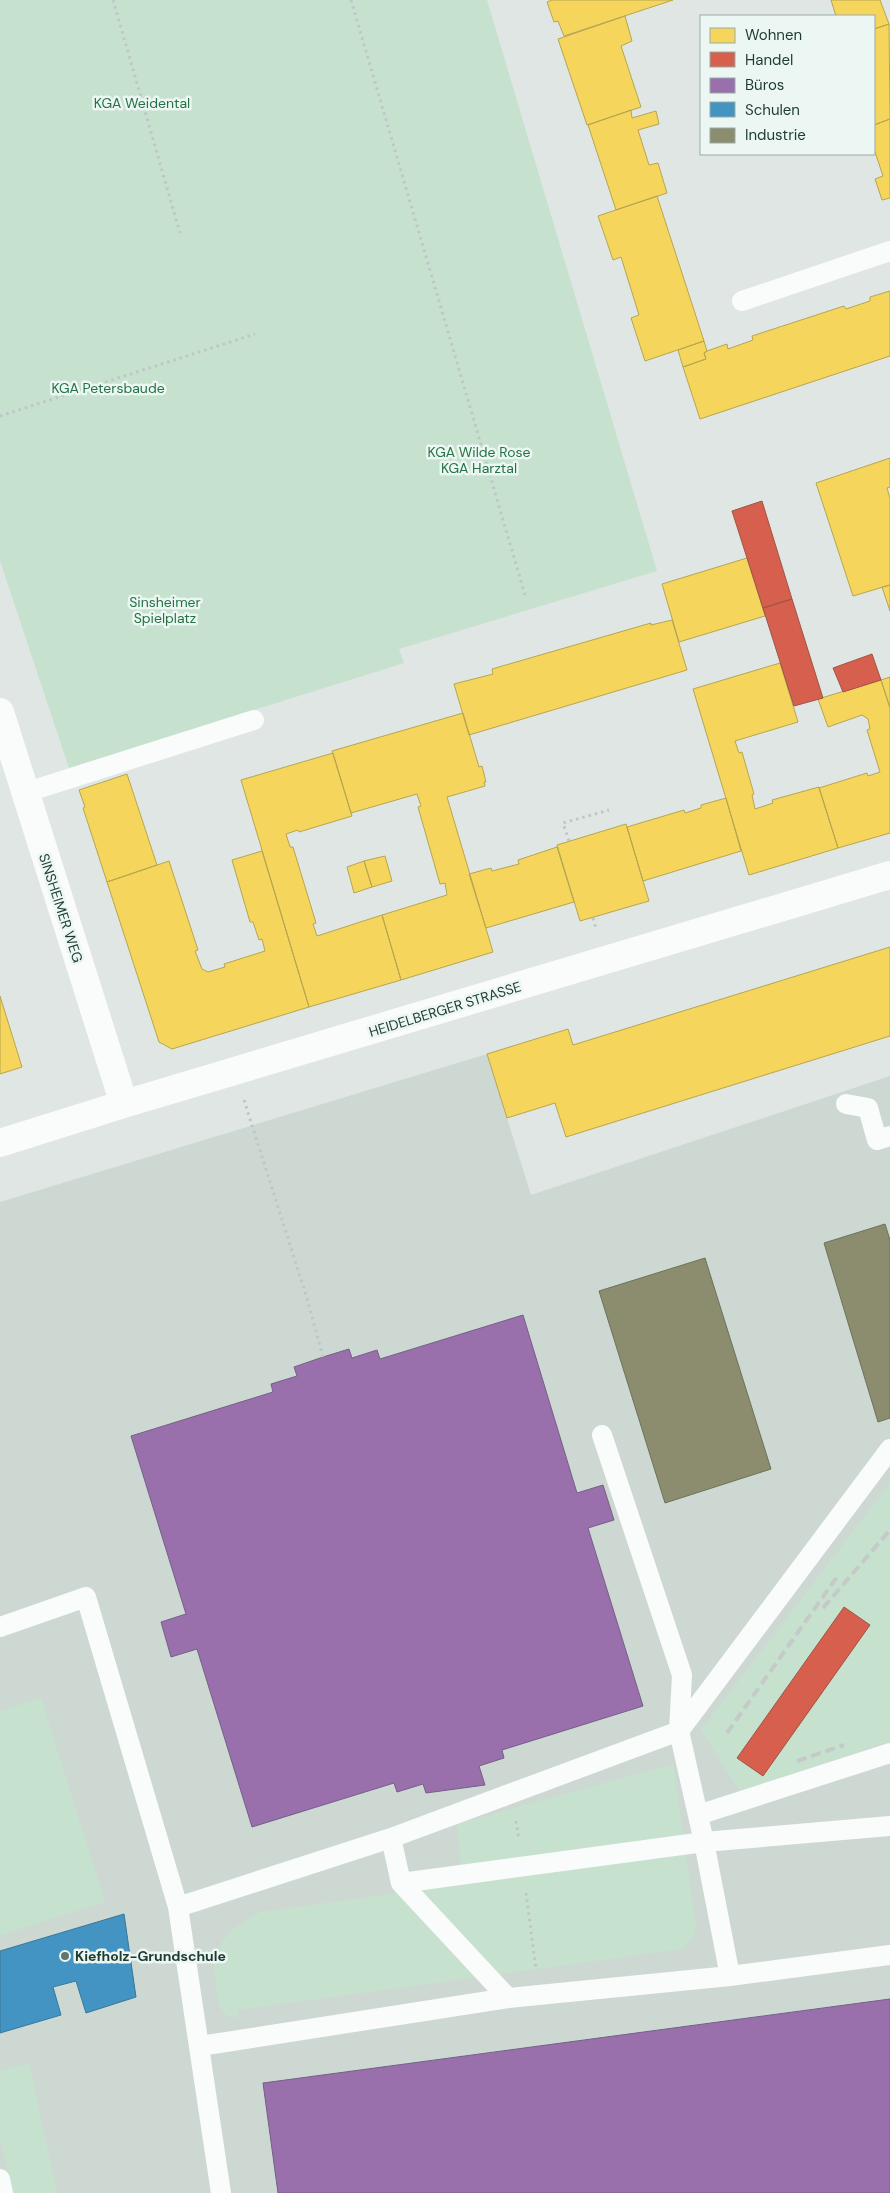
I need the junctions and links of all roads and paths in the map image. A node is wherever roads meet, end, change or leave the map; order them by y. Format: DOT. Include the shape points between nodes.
graph roads {
  1 [pos="113,0"];
  2 [pos="351,0"];
  3 [pos="180,233"];
  4 [pos="890,251"];
  5 [pos="742,301"];
  6 [pos="255,334"];
  7 [pos="0,416"];
  8 [pos="525,594"];
  9 [pos="0,712"];
  10 [pos="254,720"];
  11 [pos="24,792"];
  12 [pos="609,810"];
  13 [pos="569,841"];
  14 [pos="890,875"];
  15 [pos="593,918"];
  16 [pos="596,929"];
  17 [pos="235,1072"];
  18 [pos="124,1104"];
  19 [pos="846,1104"];
  20 [pos="890,1136"];
  21 [pos="0,1144"];
  22 [pos="323,1357"];
  23 [pos="602,1435"];
  24 [pos="890,1449"];
  25 [pos="0,1627"];
  26 [pos="679,1731"];
  27 [pos="890,1752"];
  28 [pos="698,1815"];
  29 [pos="890,1826"];
  30 [pos="390,1838"];
  31 [pos="704,1842"];
  32 [pos="401,1883"];
  33 [pos="178,1907"];
  34 [pos="890,1955"];
  35 [pos="730,1976"];
  36 [pos="508,1998"];
  37 [pos="200,2046"];
  38 [pos="0,2179"];
  39 [pos="3,2193"];
  40 [pos="221,2193"];
  1 -- 3 [label="path"];
  2 -- 8 [label="path"];
  4 -- 5 [label="lane"];
  6 -- 7 [label="path"];
  9 -- 11 [label="street, SINSHEIMER WEG"];
  10 -- 11 [label="lane"];
  11 -- 18 [label="street, SINSHEIMER WEG"];
  12 -- 13 [label="path" via="563,823"];
  14 -- 17 [label="street, HEIDELBERGER STRASSE"];
  15 -- 16 [label="path"];
  17 -- 18 [label="street, HEIDELBERGER STRASSE"];
  17 -- 22 [label="path"];
  18 -- 21 [label="street, HEIDELBERGER STRASSE"];
  19 -- 20 [label="lane" via="868,1108 877,1140"];
  23 -- 26 [label="lane" via="682,1675"];
  24 -- 26 [label="lane"];
  25 -- 33 [label="lane" via="86,1597"];
  26 -- 28 [label="lane"];
  26 -- 30 [label="lane"];
  27 -- 28 [label="lane"];
  28 -- 31 [label="lane"];
  29 -- 31 [label="lane"];
  30 -- 32 [label="lane"];
  30 -- 33 [label="lane"];
  31 -- 32 [label="lane"];
  31 -- 35 [label="lane"];
  32 -- 36 [label="lane"];
  33 -- 37 [label="lane"];
  34 -- 35 [label="lane"];
  35 -- 36 [label="lane"];
  36 -- 37 [label="lane"];
  37 -- 40 [label="lane"];
  38 -- 39 [label="lane"];
}
